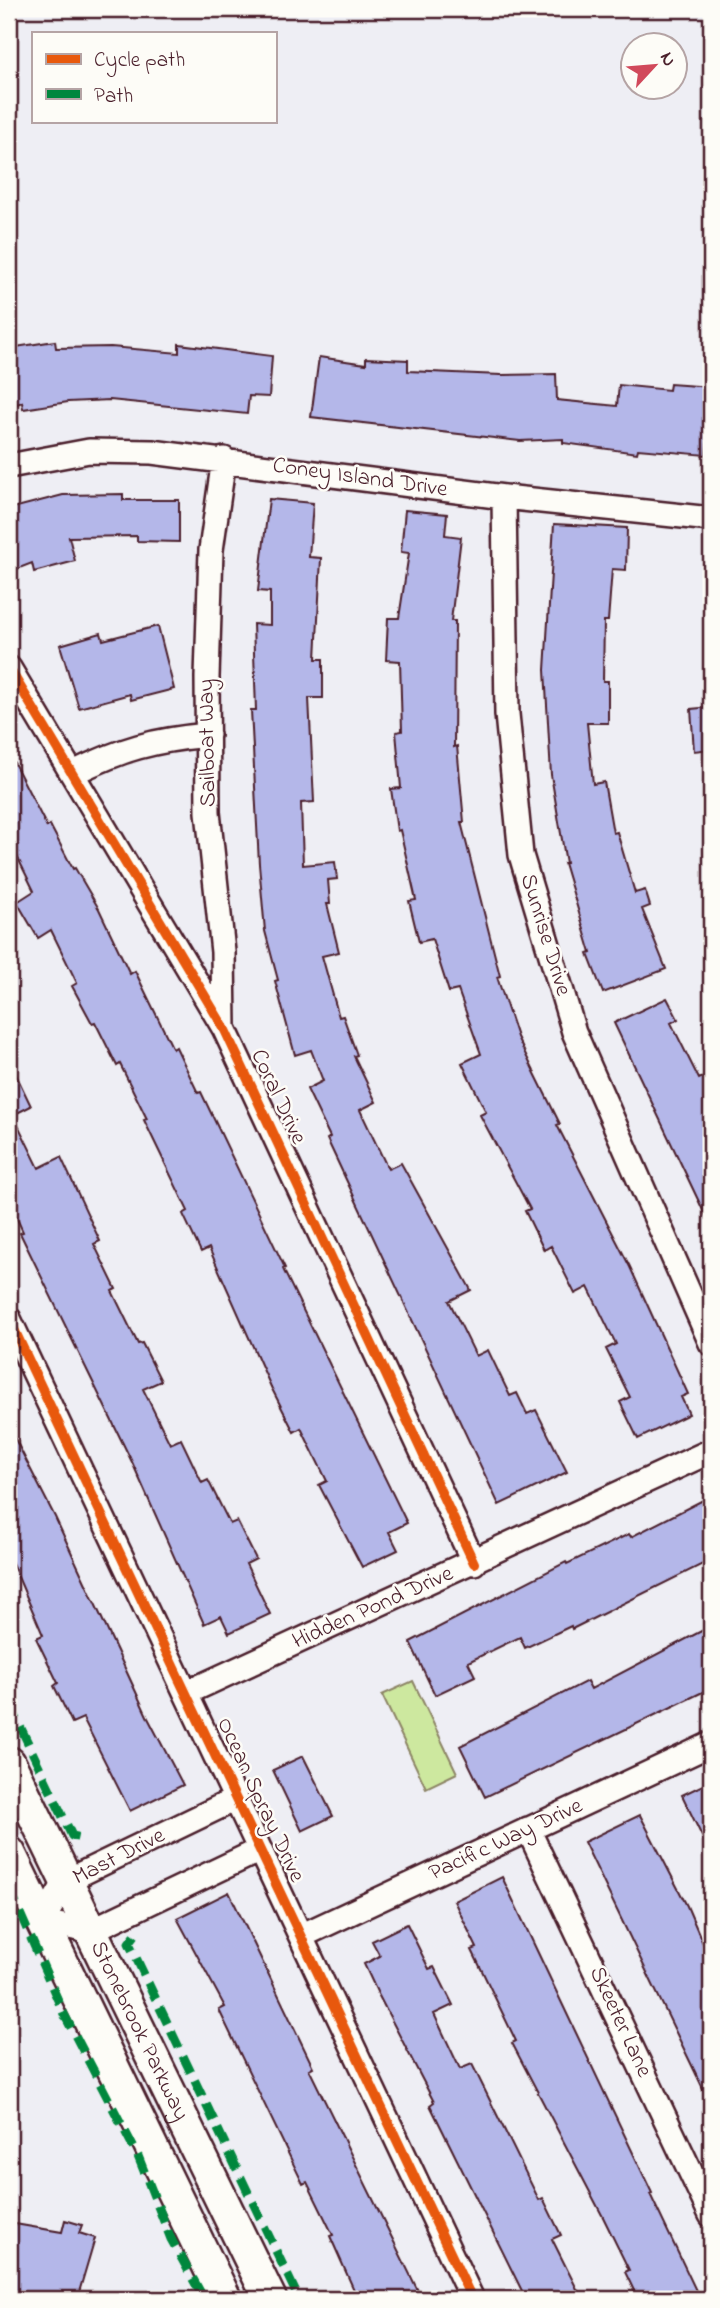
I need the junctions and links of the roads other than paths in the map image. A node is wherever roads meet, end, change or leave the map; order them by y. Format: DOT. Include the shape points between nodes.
graph roads {
  1 [pos="224,459"];
  2 [pos="9,466"];
  3 [pos="504,497"];
  4 [pos="711,519"];
  5 [pos="9,668"];
  6 [pos="208,734"];
  7 [pos="73,773"];
  8 [pos="223,1028"];
  9 [pos="9,1319"];
  10 [pos="711,1343"];
  11 [pos="711,1451"];
  12 [pos="474,1563"];
  13 [pos="186,1693"];
  14 [pos="711,1744"];
  15 [pos="9,1762"];
  16 [pos="236,1799"];
  17 [pos="528,1829"];
  18 [pos="260,1850"];
  19 [pos="9,1853"];
  20 [pos="66,1881"];
  21 [pos="42,1922"];
  22 [pos="90,1931"];
  23 [pos="301,1936"];
  24 [pos="711,2215"];
  25 [pos="225,2299"];
  26 [pos="270,2299"];
  27 [pos="472,2299"];
  1 -- 2 [label="street, Coney Island Drive" via="89,451"];
  1 -- 3 [label="street, Coney Island Drive"];
  1 -- 6 [label="street, Sailboat Way" via="211,550"];
  3 -- 4 [label="street, Coney Island Drive"];
  3 -- 10 [label="street, Sunrise Drive" via="507,714 521,855 574,1032"];
  5 -- 7 [label="street, Coral Drive"];
  6 -- 7 [label="street" via="165,738 118,751"];
  6 -- 8 [label="street, Sailboat Way" via="208,812 223,952"];
  7 -- 8 [label="street, Coral Drive"];
  8 -- 12 [label="street, Coral Drive"];
  9 -- 13 [label="street, Ocean Spray Drive"];
  11 -- 12 [label="street, Hidden Pond Drive"];
  12 -- 13 [label="street, Hidden Pond Drive"];
  13 -- 16 [label="street, Ocean Spray Drive"];
  14 -- 17 [label="street, Pacific Way Drive"];
  15 -- 20 [label="street, Stonebrook Parkway"];
  16 -- 18 [label="street, Ocean Spray Drive"];
  16 -- 20 [label="street, Mast Drive"];
  17 -- 23 [label="street, Pacific Way Drive"];
  17 -- 24 [label="street, Skeeter Lane"];
  18 -- 22 [label="street"];
  18 -- 23 [label="street, Ocean Spray Drive"];
  19 -- 21 [label="street, Stonebrook Parkway"];
  20 -- 21 [label="street, Mast Drive"];
  20 -- 22 [label="street, Stonebrook Parkway"];
  21 -- 22 [label="street"];
  21 -- 25 [label="street, Stonebrook Parkway"];
  22 -- 26 [label="street, Stonebrook Parkway"];
  23 -- 27 [label="street, Ocean Spray Drive"];
}
